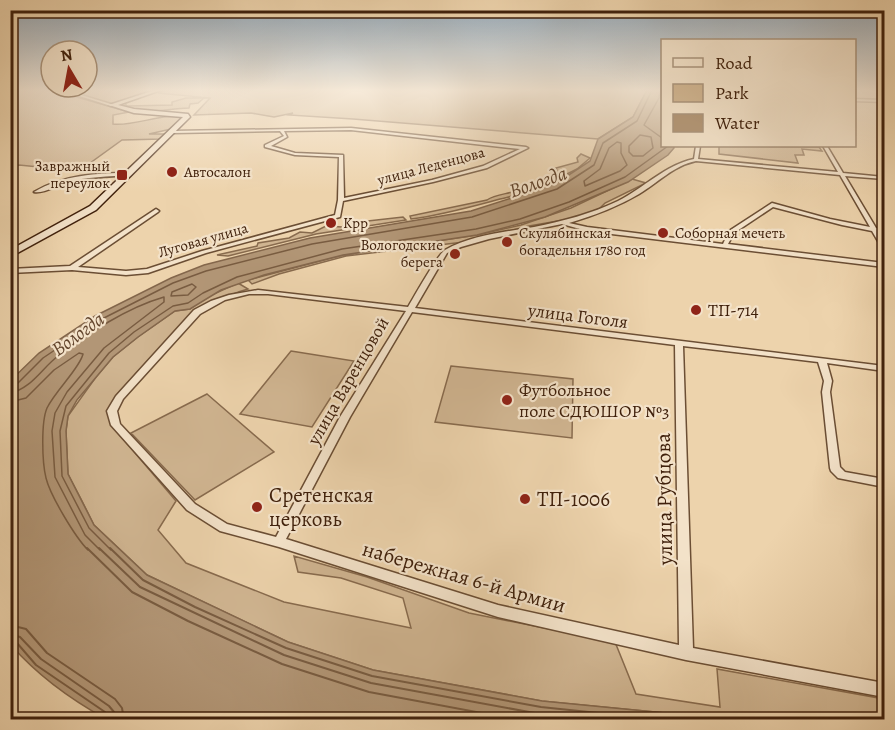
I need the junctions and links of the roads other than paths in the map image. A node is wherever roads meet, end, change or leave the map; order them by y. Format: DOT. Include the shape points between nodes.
graph roads {
  1 [pos="180,124"];
  2 [pos="281,130"];
  3 [pos="173,132"];
  4 [pos="698,147"];
  5 [pos="826,147"];
  6 [pos="696,160"];
  7 [pos="129,174"];
  8 [pos="840,174"];
  9 [pos="885,178"];
  10 [pos="37,192"];
  11 [pos="341,200"];
  12 [pos="156,212"];
  13 [pos="563,223"];
  14 [pos="874,230"];
  15 [pos="885,231"];
  16 [pos="724,245"];
  17 [pos="885,247"];
  18 [pos="10,254"];
  19 [pos="885,265"];
  20 [pos="72,268"];
  21 [pos="10,271"];
  22 [pos="268,292"];
  23 [pos="408,311"];
  24 [pos="680,344"];
  25 [pos="822,360"];
  26 [pos="885,368"];
  27 [pos="885,483"];
  28 [pos="279,542"];
  29 [pos="686,653"];
  30 [pos="885,690"];
  1 -- 3 [label="street"];
  2 -- 3 [label="street"];
  2 -- 11 [label="street" via="286,136 267,146 295,154 341,156"];
  2 -- 11 [label="street, улица Леденцова" via="351,129 525,148 444,178"];
  3 -- 7 [label="street"];
  4 -- 6 [label="street"];
  5 -- 8 [label="street"];
  6 -- 8 [label="street"];
  6 -- 13 [label="street" via="670,168 624,200"];
  7 -- 10 [label="street" via="80,176"];
  7 -- 18 [label="street" via="87,212"];
  8 -- 9 [label="street"];
  8 -- 14 [label="street"];
  11 -- 20 [label="street, Луговая улица" via="338,216 148,271"];
  12 -- 20 [label="street"];
  13 -- 16 [label="street"];
  13 -- 23 [label="street, улица Варенцовой" via="445,252"];
  14 -- 15 [label="street"];
  14 -- 16 [label="street" via="772,205 731,232"];
  14 -- 17 [label="street"];
  16 -- 19 [label="street"];
  20 -- 21 [label="street, Луговая улица"];
  22 -- 23 [label="street, улица Гоголя"];
  22 -- 28 [label="street, набережная 6-й Армии" via="240,293 197,312 118,398 112,411 116,425 191,507 224,528"];
  23 -- 24 [label="street, улица Гоголя"];
  23 -- 28 [label="street, улица Варенцовой" via="345,417"];
  24 -- 25 [label="street, улица Гоголя"];
  24 -- 29 [label="street, улица Рубцова"];
  25 -- 26 [label="street, улица Гоголя"];
  25 -- 27 [label="street" via="828,381 834,468 842,475"];
  28 -- 29 [label="street, набережная 6-й Армии" via="498,611"];
  29 -- 30 [label="street, набережная 6-й Армии"];
}
